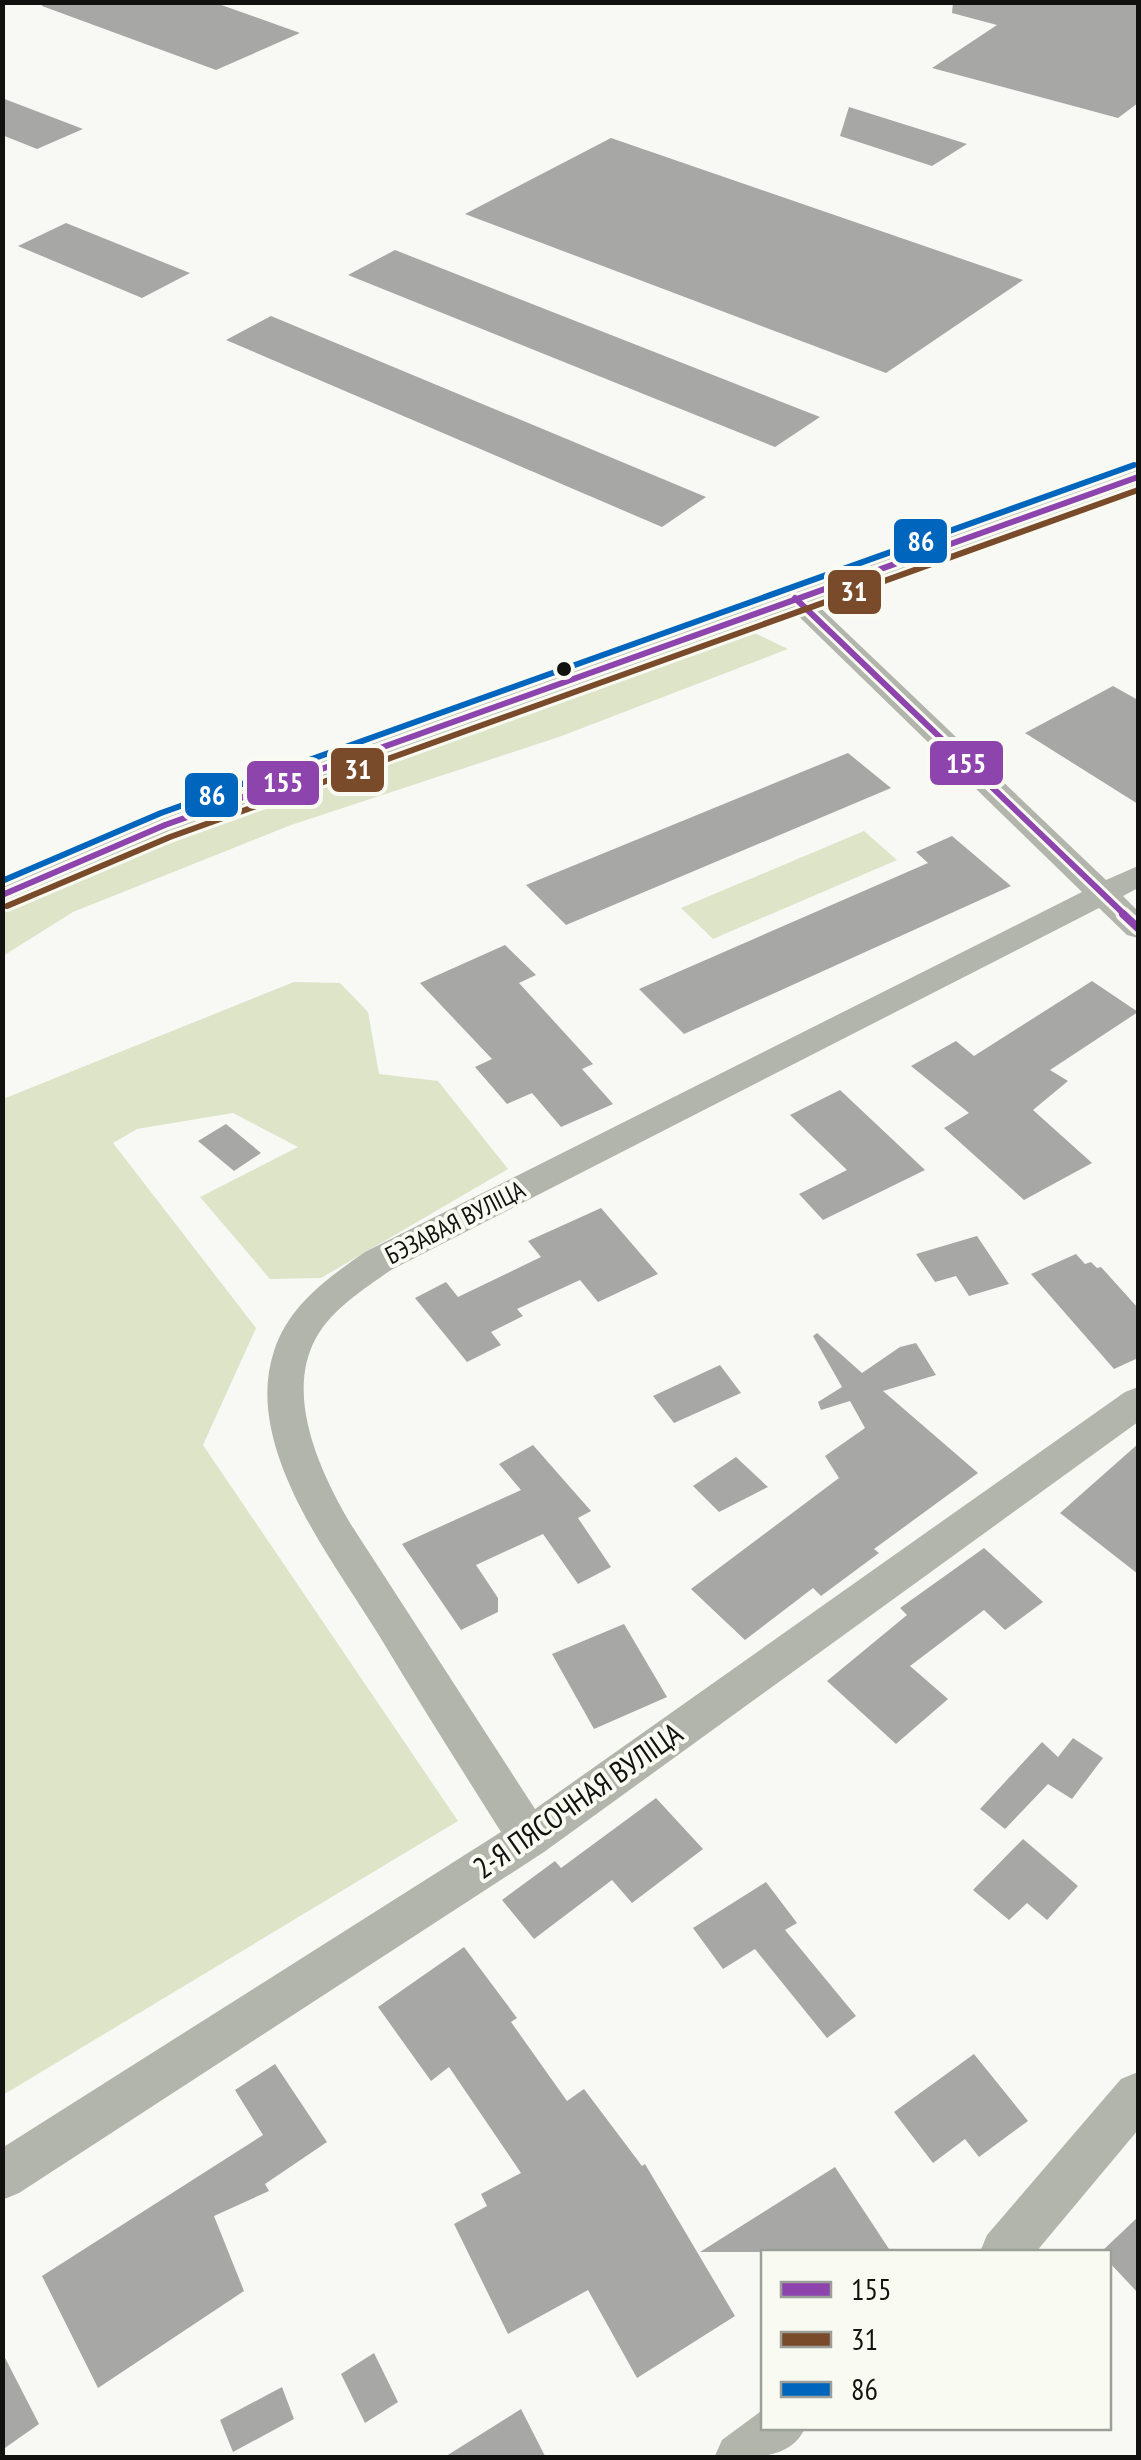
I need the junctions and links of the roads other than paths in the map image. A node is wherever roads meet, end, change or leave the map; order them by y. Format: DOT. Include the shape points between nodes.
graph roads {
  1 [pos="1138,477"];
  2 [pos="795,598"];
  3 [pos="1138,876"];
  4 [pos="1105,894"];
  5 [pos="2,895"];
  6 [pos="1138,928"];
  7 [pos="1138,1402"];
  8 [pos="529,1838"];
  9 [pos="1138,2095"];
  10 [pos="2,2176"];
  11 [pos="1006,2250"];
  12 [pos="777,2430"];
  13 [pos="740,2458"];
  1 -- 2 [label="main road"];
  2 -- 4 [label="street"];
  2 -- 5 [label="main road" via="165,824"];
  3 -- 4 [label="street, БЭЗАВАЯ ВУЛІЦА"];
  4 -- 6 [label="street"];
  4 -- 8 [label="street, БЭЗАВАЯ ВУЛІЦА" via="378,1261 304,1324 287,1384 288,1418 305,1471 326,1518"];
  7 -- 8 [label="street, 2-Я ПЯСОЧНАЯ ВУЛІЦА"];
  8 -- 10 [label="street, 2-Я ПЯСОЧНАЯ ВУЛІЦА"];
  9 -- 11 [label="street"];
  12 -- 13 [label="street"];
}
